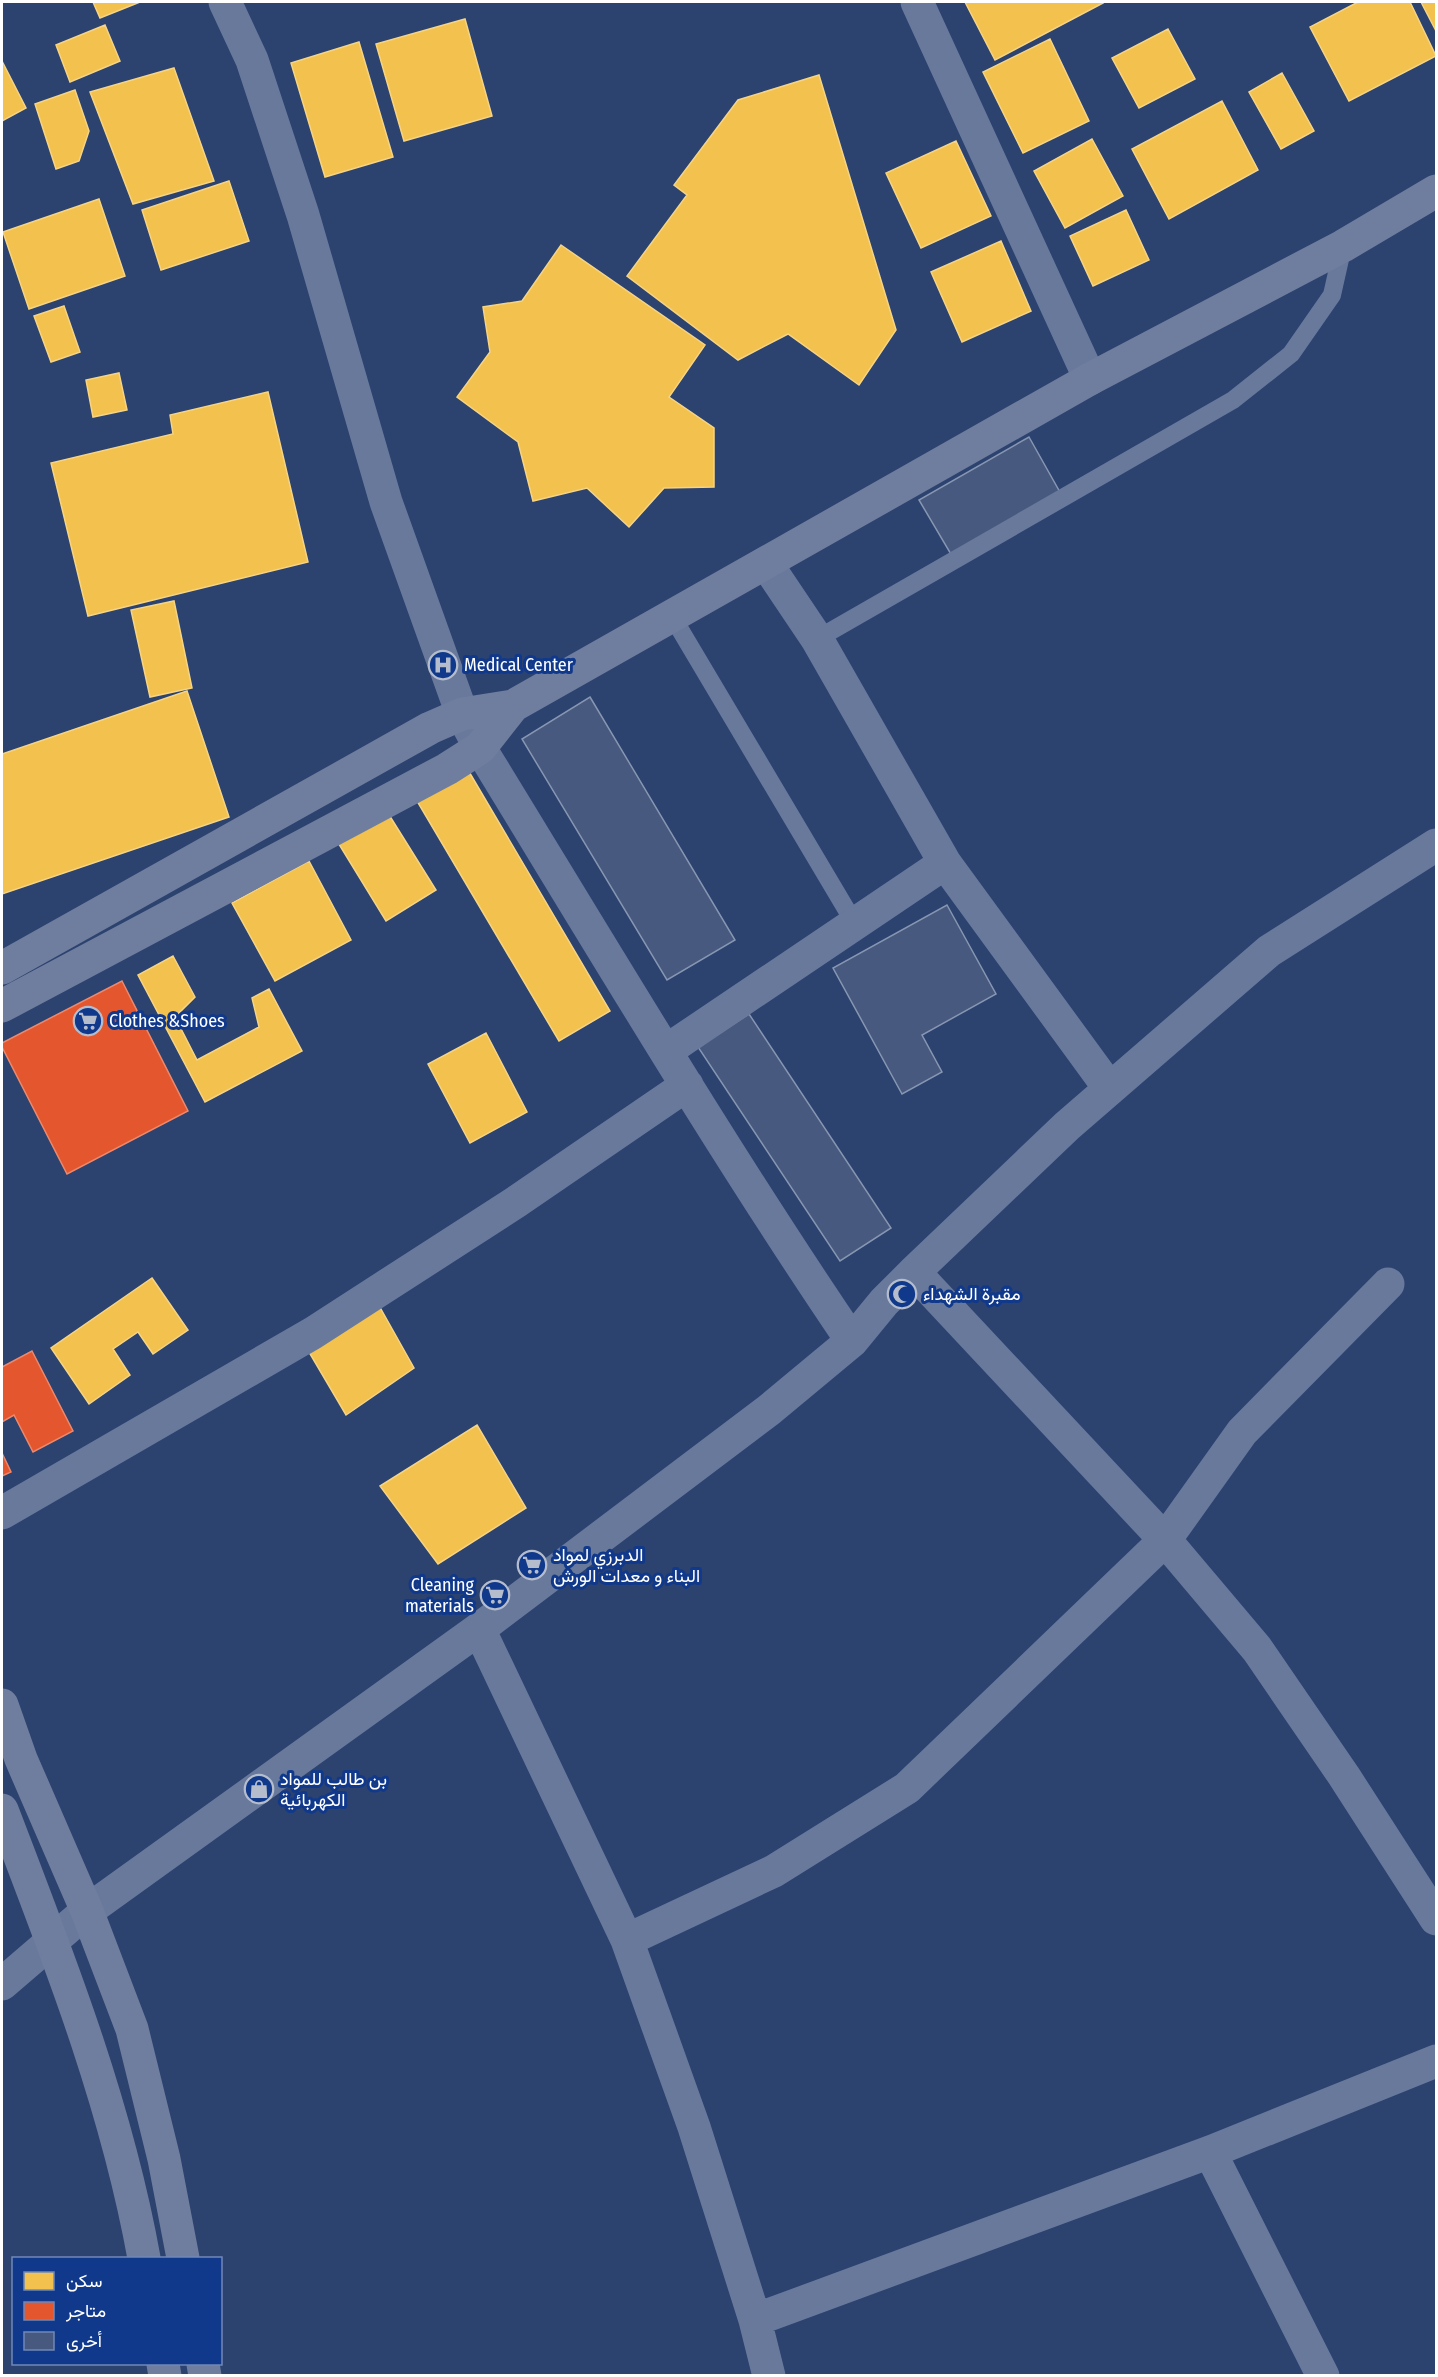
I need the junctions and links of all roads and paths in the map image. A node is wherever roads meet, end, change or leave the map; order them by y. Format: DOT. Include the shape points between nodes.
graph roads {
  1 [pos="225,2"];
  2 [pos="917,2"];
  3 [pos="1437,191"];
  4 [pos="1342,246"];
  5 [pos="1090,379"];
  6 [pos="766,563"];
  7 [pos="672,616"];
  8 [pos="817,639"];
  9 [pos="513,706"];
  10 [pos="462,714"];
  11 [pos="480,748"];
  12 [pos="1437,845"];
  13 [pos="945,863"];
  14 [pos="855,924"];
  15 [pos="2,968"];
  16 [pos="2,1006"];
  17 [pos="666,1051"];
  18 [pos="687,1085"];
  19 [pos="1110,1089"];
  20 [pos="914,1272"];
  21 [pos="1388,1284"];
  22 [pos="852,1341"];
  23 [pos="2,1513"];
  24 [pos="1165,1540"];
  25 [pos="479,1629"];
  26 [pos="2,1705"];
  27 [pos="2,1810"];
  28 [pos="87,1911"];
  29 [pos="1437,1918"];
  30 [pos="627,1940"];
  31 [pos="53,1942"];
  32 [pos="2,1984"];
  33 [pos="1437,2061"];
  34 [pos="1210,2152"];
  35 [pos="144,2257"];
  36 [pos="183,2257"];
  37 [pos="755,2320"];
  38 [pos="769,2376"];
  39 [pos="1323,2376"];
  1 -- 10 [label="street" via="260,82 386,502"];
  2 -- 5 [label="street"];
  3 -- 4 [label="main road"];
  4 -- 5 [label="main road"];
  4 -- 8 [label="lane" via="1332,295 1291,354 1233,400"];
  5 -- 6 [label="main road"];
  6 -- 7 [label="main road"];
  6 -- 8 [label="street"];
  7 -- 9 [label="main road"];
  7 -- 14 [label="lane"];
  8 -- 13 [label="street"];
  9 -- 10 [label="main road"];
  9 -- 11 [label="main road"];
  10 -- 11 [label="street"];
  10 -- 15 [label="main road" via="330,783"];
  11 -- 16 [label="main road"];
  11 -- 17 [label="street"];
  12 -- 19 [label="street" via="1269,951"];
  13 -- 14 [label="street"];
  13 -- 19 [label="street"];
  14 -- 17 [label="street"];
  17 -- 18 [label="street"];
  18 -- 22 [label="street"];
  18 -- 23 [label="street" via="516,1202 313,1333"];
  19 -- 20 [label="street"];
  20 -- 22 [label="street"];
  20 -- 24 [label="street"];
  21 -- 24 [label="street" via="1242,1432"];
  22 -- 25 [label="street" via="769,1410"];
  24 -- 29 [label="street" via="1257,1649"];
  24 -- 30 [label="street" via="907,1788 774,1871"];
  25 -- 28 [label="street"];
  25 -- 30 [label="street"];
  26 -- 28 [label="main road" via="21,1759"];
  27 -- 31 [label="main road"];
  28 -- 31 [label="street"];
  28 -- 36 [label="main road" via="132,2029 164,2159"];
  30 -- 37 [label="street"];
  31 -- 32 [label="street"];
  31 -- 35 [label="main road" via="104,2091"];
  33 -- 34 [label="street"];
  34 -- 37 [label="street"];
  34 -- 39 [label="street"];
  37 -- 38 [label="street"];
}
